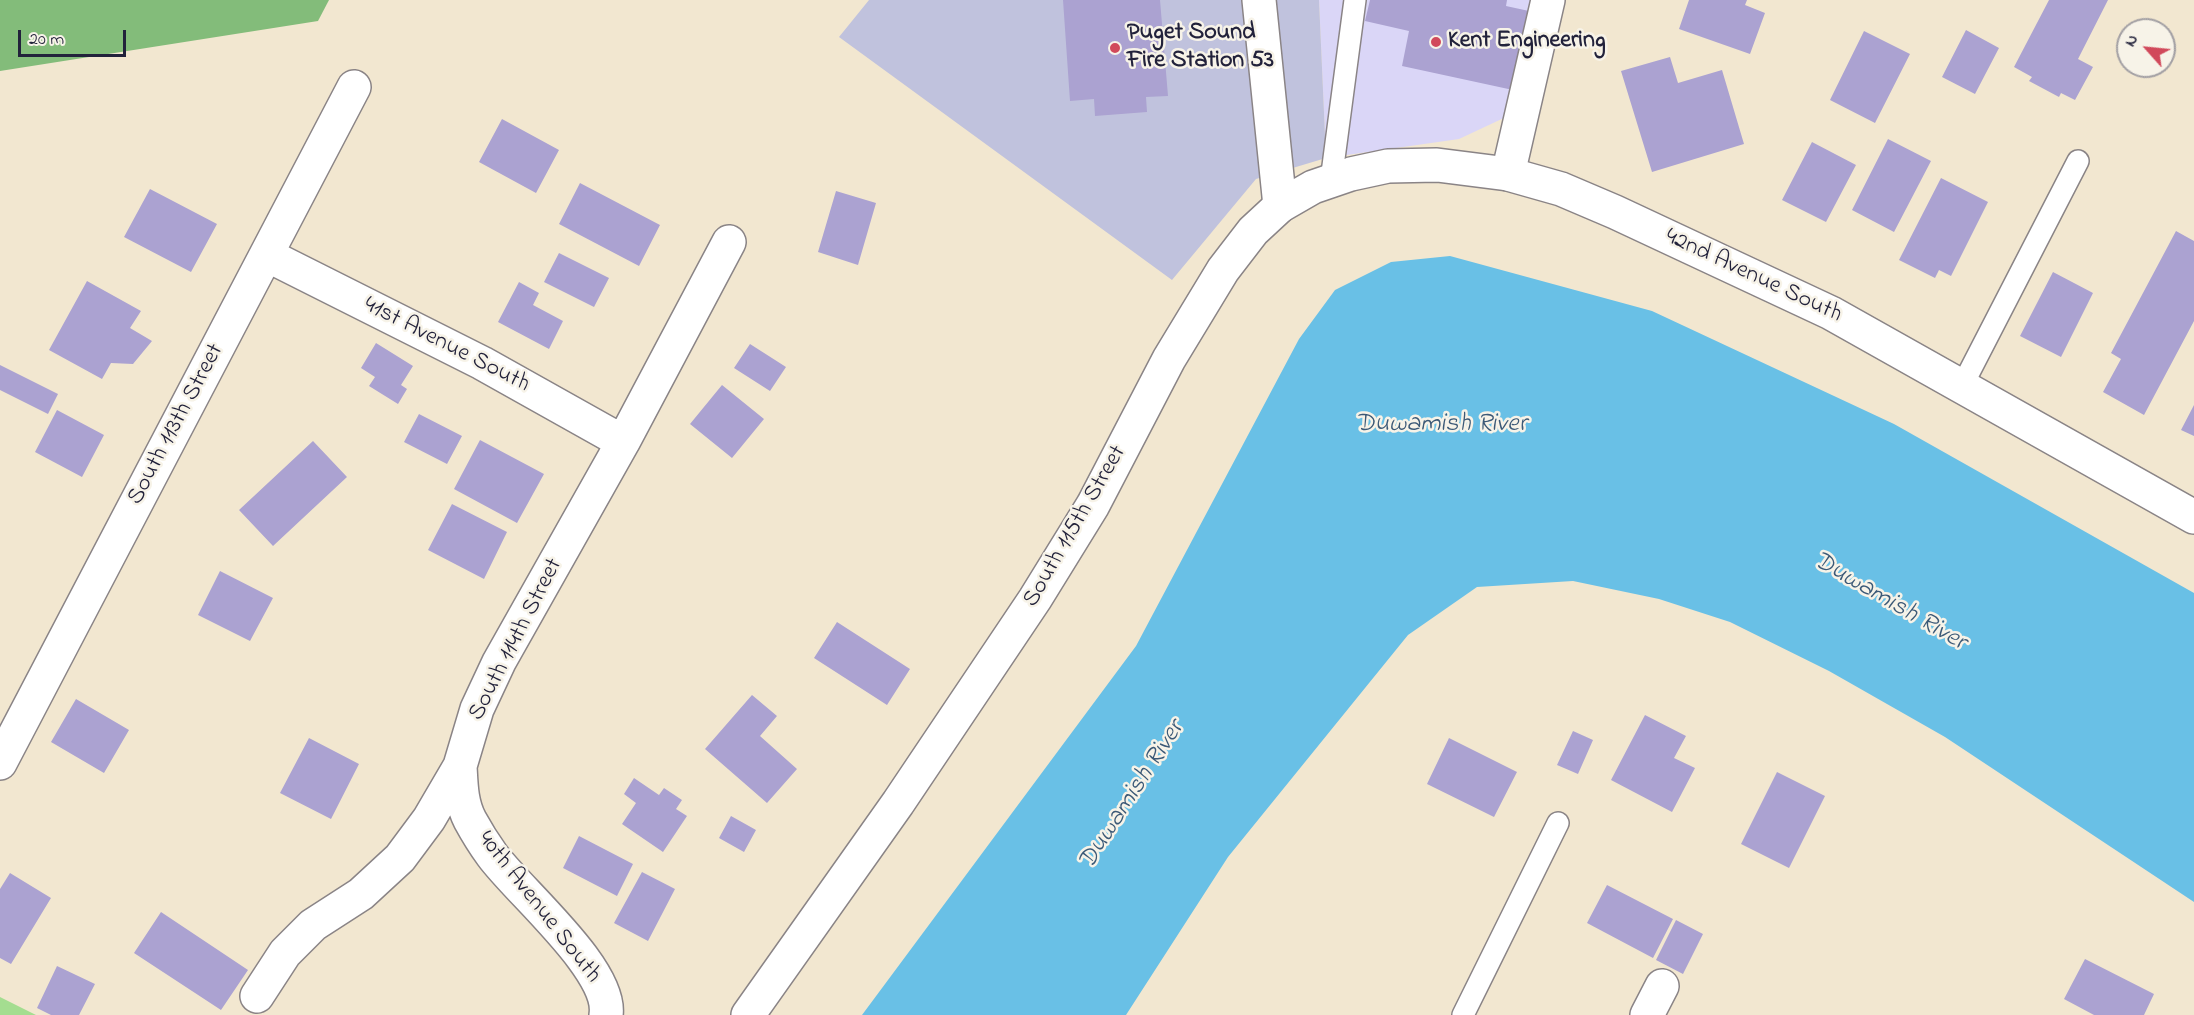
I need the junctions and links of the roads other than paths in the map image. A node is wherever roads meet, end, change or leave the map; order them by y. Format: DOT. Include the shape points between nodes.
graph roads {
  1 [pos="1259,0"];
  2 [pos="1355,0"];
  3 [pos="1548,0"];
  4 [pos="354,87"];
  5 [pos="2078,161"];
  6 [pos="1508,174"];
  7 [pos="1331,181"];
  8 [pos="1280,206"];
  9 [pos="729,242"];
  10 [pos="267,255"];
  11 [pos="1962,386"];
  12 [pos="623,442"];
  13 [pos="2194,517"];
  14 [pos="0,763"];
  15 [pos="460,766"];
  16 [pos="1558,823"];
  17 [pos="1662,986"];
  18 [pos="257,996"];
  19 [pos="606,1015"];
  20 [pos="748,1015"];
  21 [pos="1463,1015"];
  22 [pos="1647,1015"];
  1 -- 8 [label="street"];
  2 -- 7 [label="lane"];
  3 -- 6 [label="street"];
  4 -- 10 [label="street, South 113th Street"];
  5 -- 11 [label="lane"];
  6 -- 7 [label="street, 42nd Avenue South" via="1437,165 1388,166"];
  6 -- 11 [label="street, 42nd Avenue South" via="1561,189 1626,217 1831,313"];
  7 -- 8 [label="street, 42nd Avenue South"];
  8 -- 20 [label="street, South 115th Street" via="1253,231 1223,270 1169,359 1093,505 1035,599 898,803"];
  9 -- 12 [label="street, South 114th Street"];
  10 -- 12 [label="street, 41st Avenue South" via="482,363"];
  10 -- 14 [label="street, South 113th Street"];
  11 -- 13 [label="street, 42nd Avenue South"];
  12 -- 15 [label="street, South 114th Street" via="499,662 477,709"];
  15 -- 18 [label="street, South 114th Street" via="400,858 361,894 312,925 285,953"];
  15 -- 19 [label="street, 40th Avenue South" via="461,794 469,818 492,855 586,960 602,988"];
  16 -- 21 [label="lane"];
  17 -- 22 [label="street"];
}
